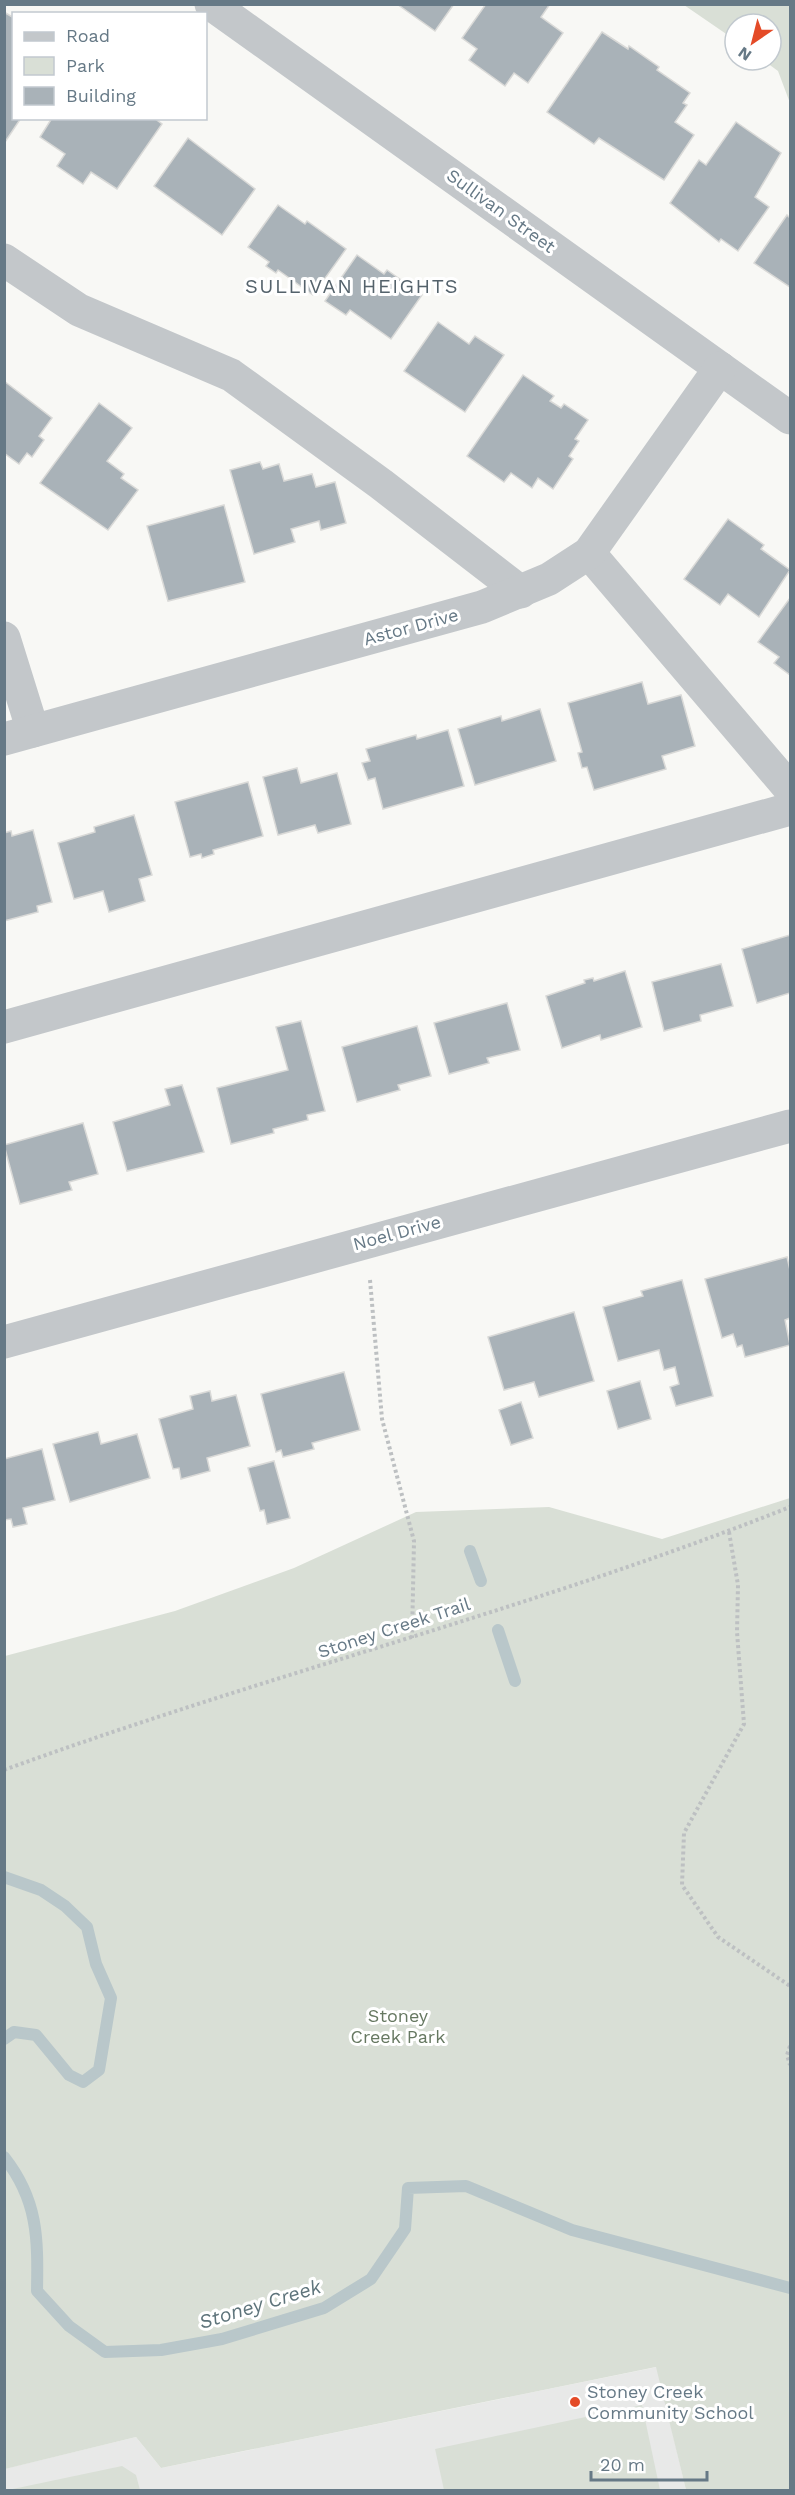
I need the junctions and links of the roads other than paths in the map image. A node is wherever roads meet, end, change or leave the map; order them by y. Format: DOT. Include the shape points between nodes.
graph roads {
  1 [pos="211,4"];
  2 [pos="4,260"];
  3 [pos="720,368"];
  4 [pos="790,418"];
  5 [pos="589,553"];
  6 [pos="521,592"];
  7 [pos="4,638"];
  8 [pos="19,735"];
  9 [pos="790,789"];
  10 [pos="790,809"];
  11 [pos="4,1027"];
  12 [pos="790,1126"];
  13 [pos="4,1342"];
  1 -- 3 [label="street, Sullivan Street"];
  2 -- 6 [label="street" via="79,310 231,375"];
  3 -- 4 [label="street, Sullivan Street"];
  3 -- 5 [label="street, Astor Drive"];
  5 -- 6 [label="street, Astor Drive"];
  5 -- 9 [label="street"];
  6 -- 8 [label="street, Astor Drive" via="482,607"];
  7 -- 8 [label="street"];
  10 -- 11 [label="street"];
  12 -- 13 [label="street, Noel Drive"];
}
